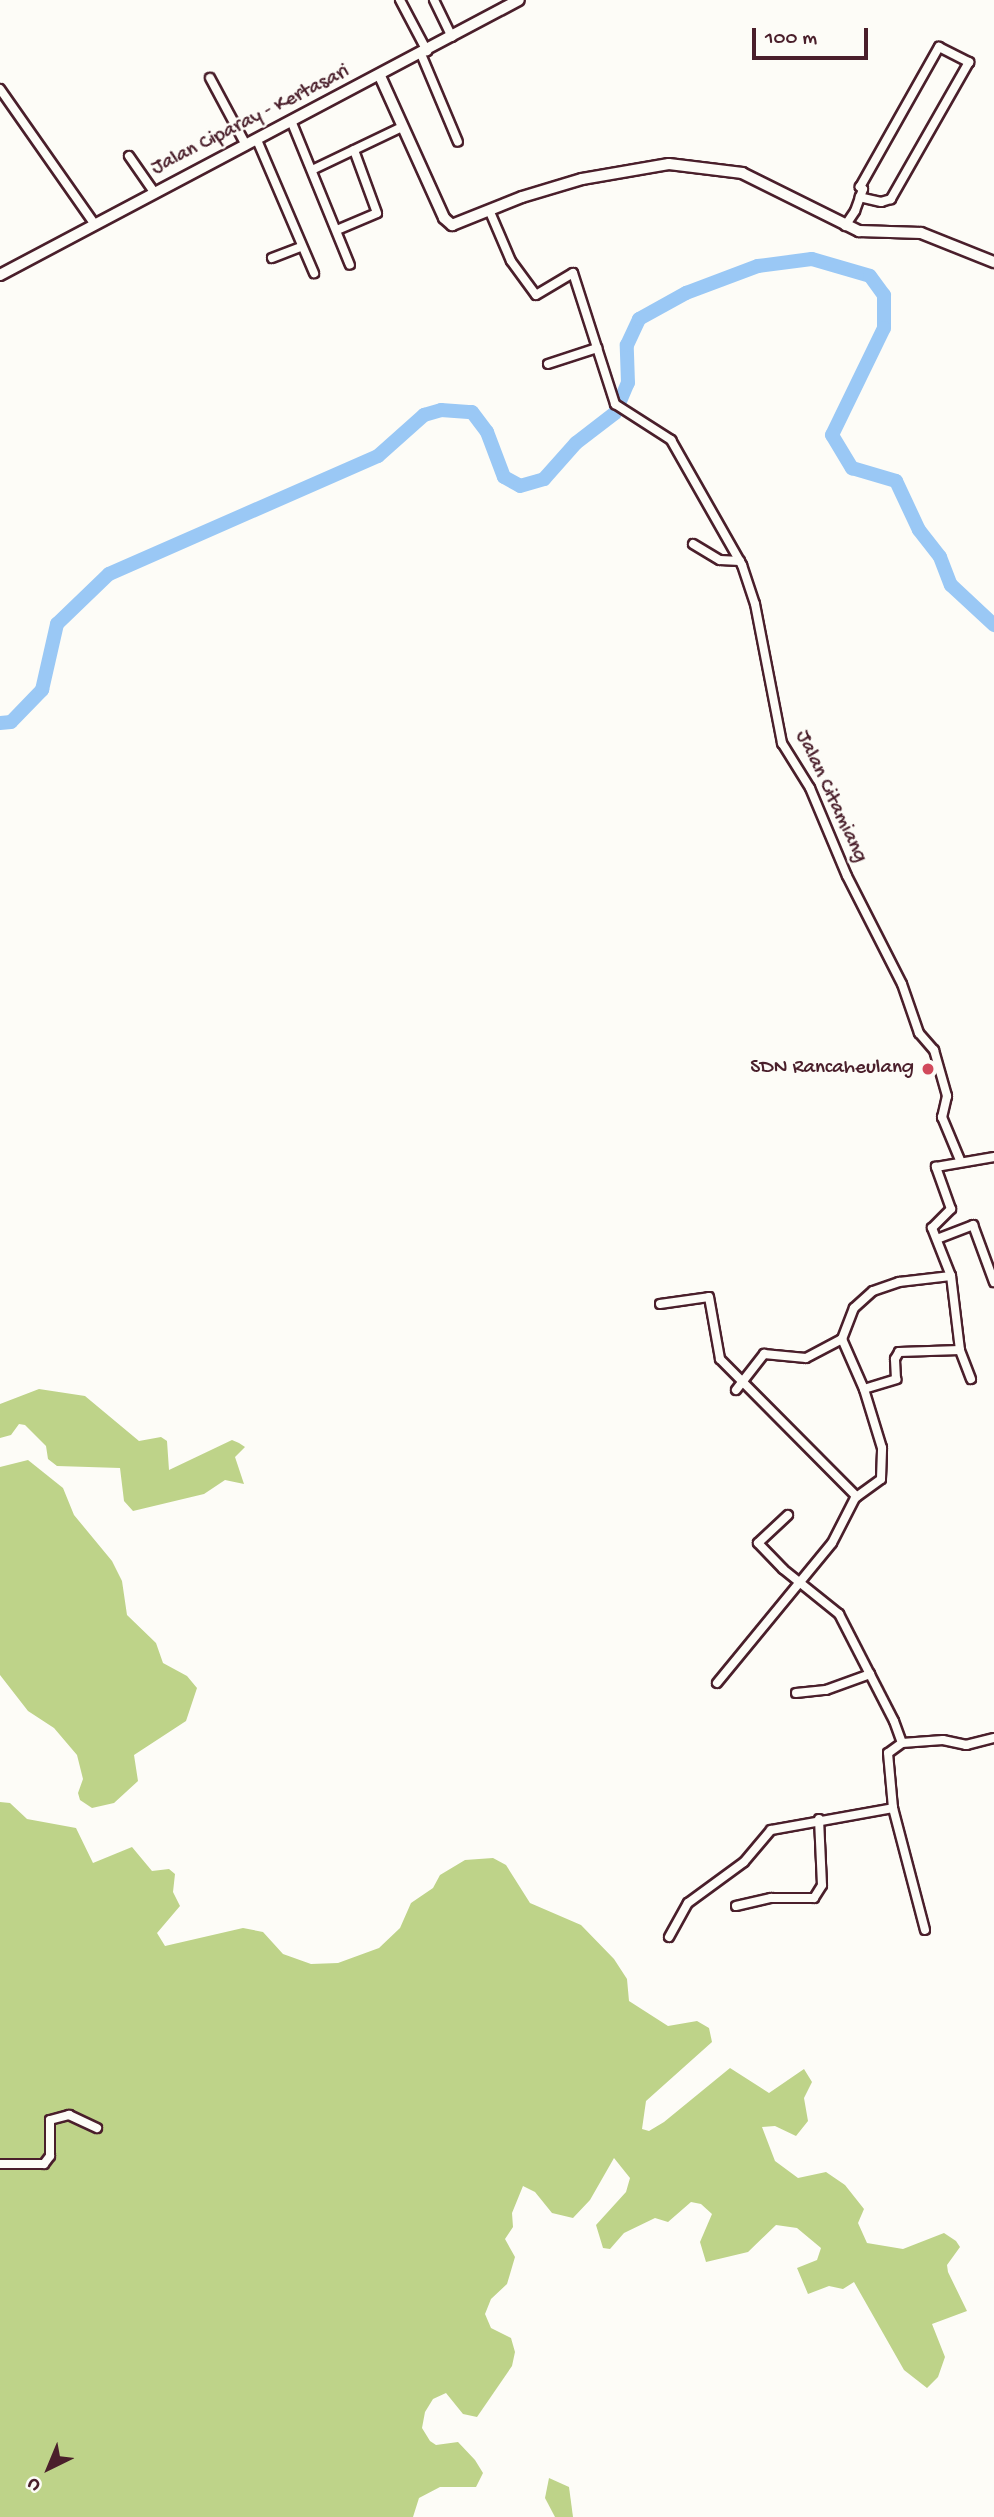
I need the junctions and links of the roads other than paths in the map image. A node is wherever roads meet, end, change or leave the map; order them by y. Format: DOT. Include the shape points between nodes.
graph roads {
  1 [pos="400,0"];
  2 [pos="433,0"];
  3 [pos="519,0"];
  4 [pos="452,37"];
  5 [pos="424,52"];
  6 [pos="380,76"];
  7 [pos="211,78"];
  8 [pos="0,89"];
  9 [pos="292,122"];
  10 [pos="402,127"];
  11 [pos="458,142"];
  12 [pos="252,143"];
  13 [pos="354,149"];
  14 [pos="129,156"];
  15 [pos="312,170"];
  16 [pos="154,192"];
  17 [pos="860,197"];
  18 [pos="490,212"];
  19 [pos="94,223"];
  20 [pos="845,226"];
  21 [pos="337,230"];
  22 [pos="300,247"];
  23 [pos="272,258"];
  24 [pos="994,261"];
  25 [pos="350,265"];
  26 [pos="314,273"];
  27 [pos="0,275"];
  28 [pos="597,348"];
  29 [pos="548,364"];
  30 [pos="693,544"];
  31 [pos="740,561"];
  32 [pos="994,1157"];
  33 [pos="960,1160"];
  34 [pos="937,1239"];
  35 [pos="951,1276"];
  36 [pos="994,1282"];
  37 [pos="660,1304"];
  38 [pos="842,1339"];
  39 [pos="960,1350"];
  40 [pos="971,1379"];
  41 [pos="738,1387"];
  42 [pos="864,1389"];
  43 [pos="857,1497"];
  44 [pos="788,1515"];
  45 [pos="798,1582"];
  46 [pos="870,1674"];
  47 [pos="717,1682"];
  48 [pos="796,1693"];
  49 [pos="994,1738"];
  50 [pos="902,1743"];
  51 [pos="893,1808"];
  52 [pos="819,1819"];
  53 [pos="736,1906"];
  54 [pos="925,1930"];
  55 [pos="669,1937"];
  56 [pos="97,2128"];
  57 [pos="0,2164"];
  1 -- 5 [label="street"];
  2 -- 4 [label="street"];
  3 -- 4 [label="main road, Jalan Ciparay - Kertasari"];
  4 -- 5 [label="main road, Jalan Ciparay - Kertasari"];
  5 -- 6 [label="main road, Jalan Ciparay - Kertasari"];
  5 -- 11 [label="street"];
  6 -- 9 [label="main road, Jalan Ciparay - Kertasari"];
  6 -- 10 [label="street"];
  7 -- 12 [label="street"];
  8 -- 19 [label="street"];
  9 -- 12 [label="main road, Jalan Ciparay - Kertasari"];
  9 -- 15 [label="street"];
  10 -- 13 [label="street"];
  10 -- 18 [label="street" via="446,221 456,226"];
  12 -- 16 [label="main road, Jalan Ciparay - Kertasari"];
  12 -- 22 [label="street"];
  13 -- 15 [label="street"];
  13 -- 21 [label="street" via="377,213"];
  14 -- 16 [label="street"];
  15 -- 21 [label="street"];
  16 -- 19 [label="main road, Jalan Ciparay - Kertasari"];
  17 -- 17 [label="street" via="860,187 939,47 968,62 891,199 881,202"];
  17 -- 20 [label="street"];
  18 -- 20 [label="street" via="582,179 669,164 742,173"];
  18 -- 28 [label="street" via="511,261 534,295 552,289 573,272"];
  19 -- 27 [label="main road, Jalan Ciparay - Kertasari"];
  20 -- 24 [label="street" via="869,233 921,233"];
  21 -- 25 [label="street"];
  22 -- 23 [label="street"];
  22 -- 26 [label="street"];
  28 -- 29 [label="street"];
  28 -- 31 [label="street, Jalan Citamiang" via="615,404 648,422 674,444"];
  30 -- 31 [label="street" via="720,560"];
  31 -- 33 [label="street, Jalan Citamiang" via="755,604 782,743 810,788 847,876 902,984 919,1033 934,1050 947,1096 942,1117"];
  32 -- 33 [label="street"];
  33 -- 34 [label="street" via="936,1167 951,1209 933,1223"];
  34 -- 35 [label="street"];
  34 -- 36 [label="street" via="973,1225"];
  35 -- 38 [label="street" via="899,1282 873,1292 855,1308"];
  35 -- 39 [label="street"];
  37 -- 41 [label="street" via="709,1297 716,1353"];
  38 -- 41 [label="street" via="806,1358 764,1354"];
  38 -- 42 [label="street"];
  39 -- 40 [label="street"];
  39 -- 42 [label="street" via="899,1352 897,1378"];
  41 -- 43 [label="street"];
  42 -- 43 [label="street" via="885,1466 881,1479"];
  43 -- 45 [label="street" via="832,1543"];
  44 -- 45 [label="street" via="758,1543"];
  45 -- 46 [label="street" via="839,1614"];
  45 -- 47 [label="street"];
  46 -- 48 [label="street" via="826,1690"];
  46 -- 50 [label="street"];
  49 -- 50 [label="street" via="966,1745 943,1740"];
  50 -- 51 [label="street" via="888,1753"];
  51 -- 52 [label="street"];
  51 -- 54 [label="street"];
  52 -- 53 [label="street" via="822,1885 814,1898 771,1898"];
  52 -- 55 [label="street" via="771,1830 744,1862 688,1903"];
  56 -- 57 [label="street" via="69,2115 50,2120 50,2156 44,2164"];
}
